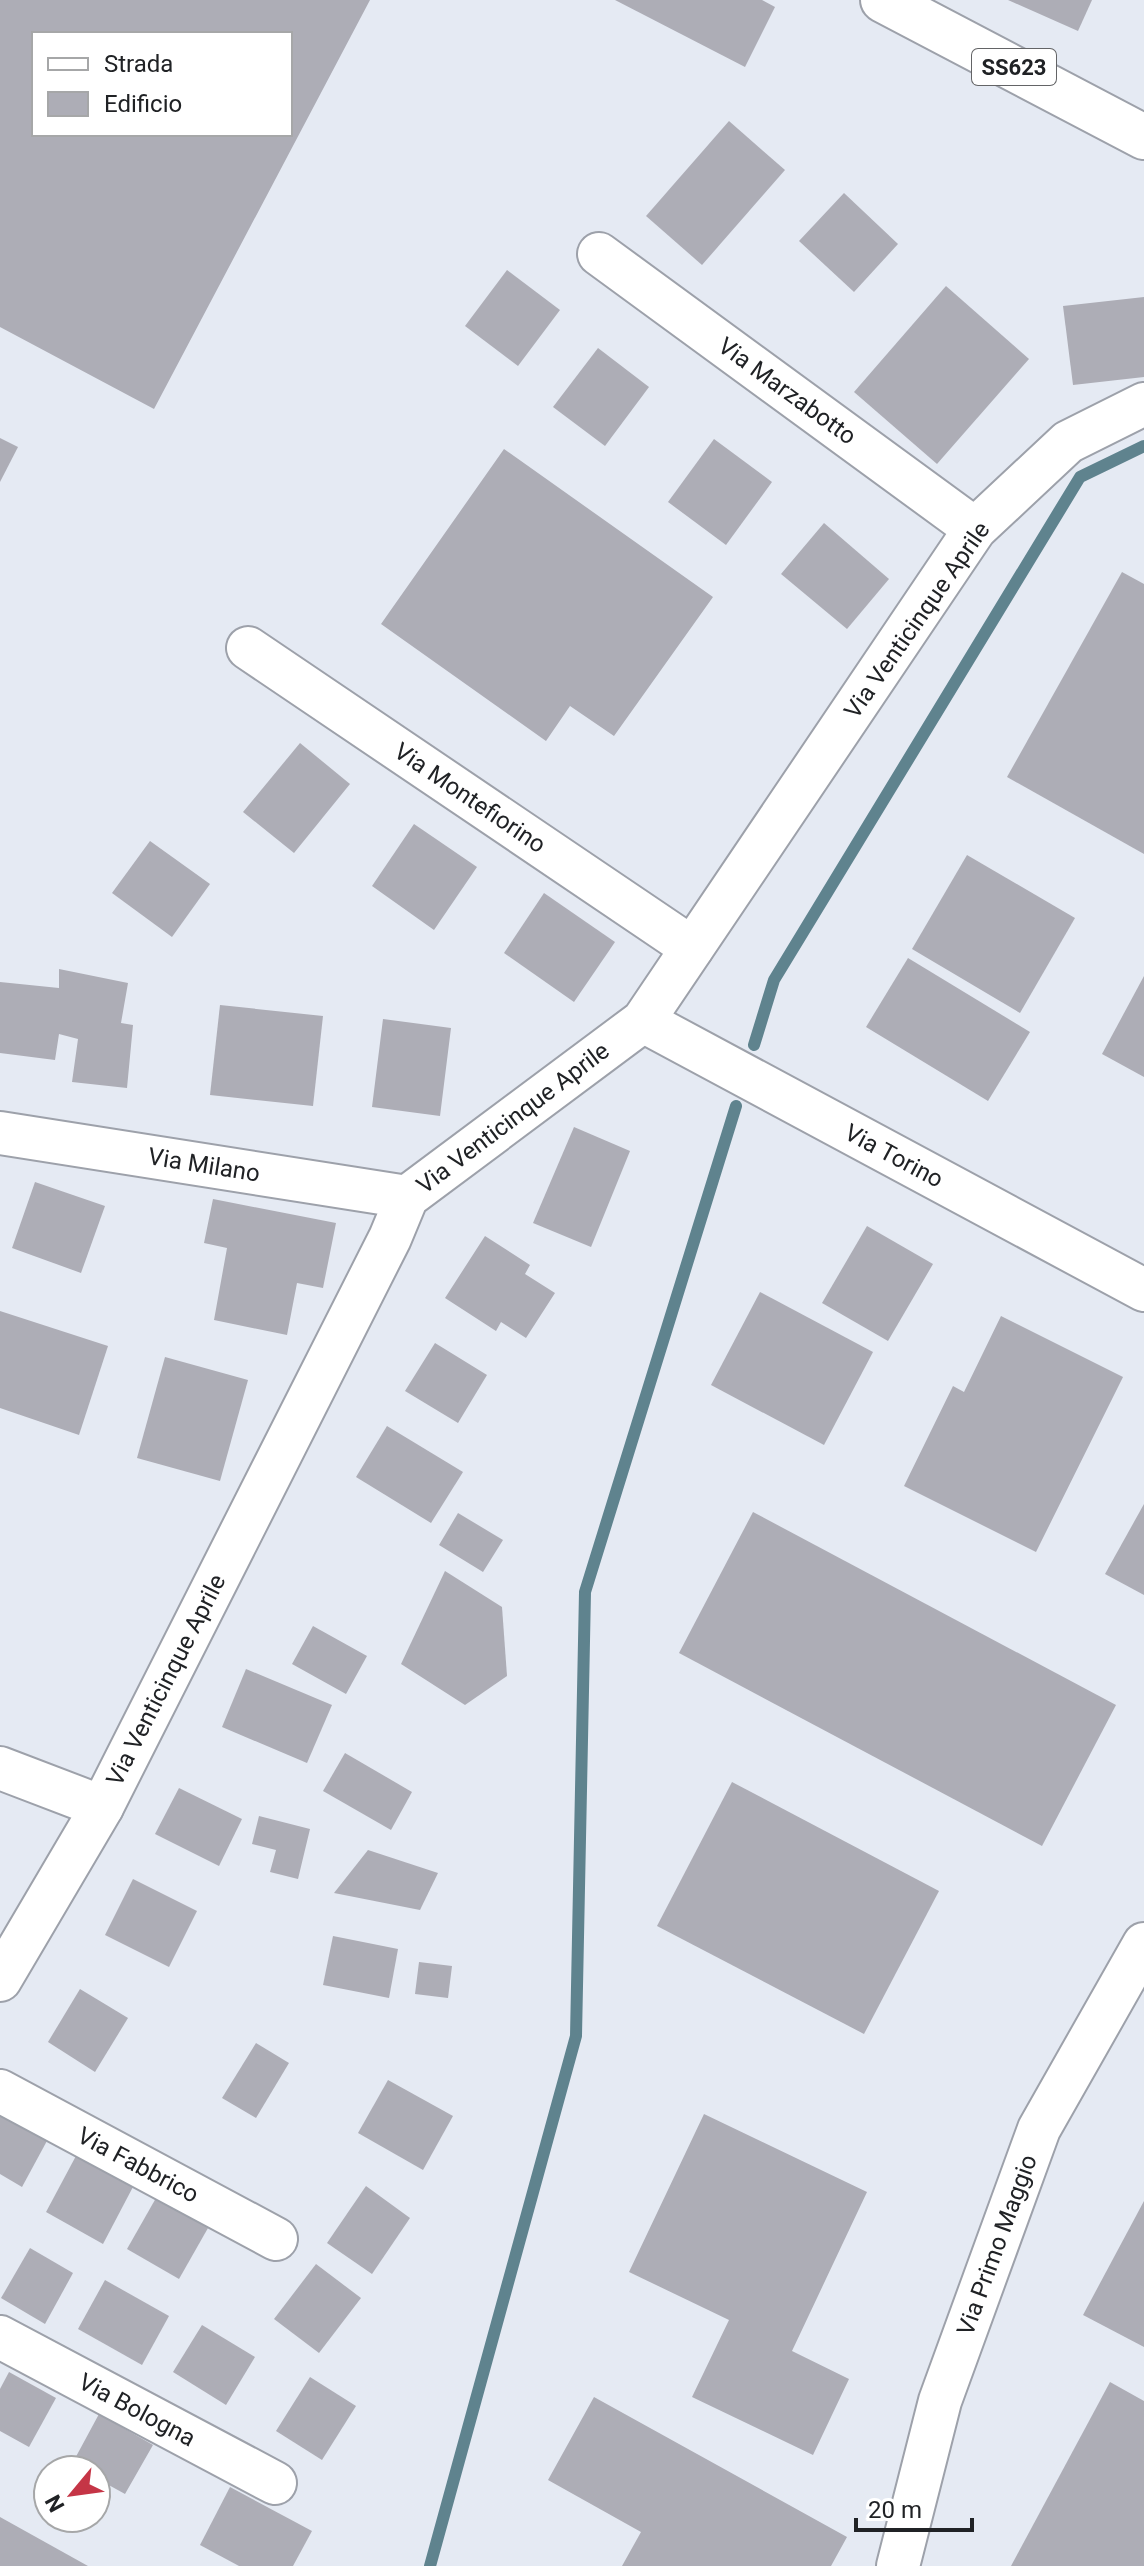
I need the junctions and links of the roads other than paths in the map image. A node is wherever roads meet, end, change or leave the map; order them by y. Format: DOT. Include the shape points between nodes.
graph roads {
  1 [pos="883,0"];
  2 [pos="1144,137"];
  3 [pos="599,254"];
  4 [pos="1144,404"];
  5 [pos="975,529"];
  6 [pos="248,648"];
  7 [pos="692,948"];
  8 [pos="643,1021"];
  9 [pos="0,1133"];
  10 [pos="407,1197"];
  11 [pos="1144,1290"];
  12 [pos="0,1768"];
  13 [pos="102,1807"];
  14 [pos="1144,1944"];
  15 [pos="0,1980"];
  16 [pos="0,2091"];
  17 [pos="276,2239"];
  18 [pos="0,2337"];
  19 [pos="275,2483"];
  20 [pos="898,2566"];
  1 -- 2 [label="main road, SS623"];
  3 -- 5 [label="street, Via Marzabotto"];
  4 -- 5 [label="street, Via Venticinque Aprile" via="1068,442"];
  5 -- 7 [label="street, Via Venticinque Aprile"];
  6 -- 7 [label="street, Via Montefiorino"];
  7 -- 8 [label="street, Via Venticinque Aprile"];
  8 -- 10 [label="street, Via Venticinque Aprile"];
  8 -- 11 [label="street, Via Torino"];
  9 -- 10 [label="street, Via Milano"];
  10 -- 13 [label="street, Via Venticinque Aprile"];
  12 -- 13 [label="street"];
  13 -- 15 [label="street, Via Venticinque Aprile"];
  14 -- 20 [label="street, Via Primo Maggio" via="1039,2129 940,2401"];
  16 -- 17 [label="street, Via Fabbrico"];
  18 -- 19 [label="street, Via Bologna"];
}
